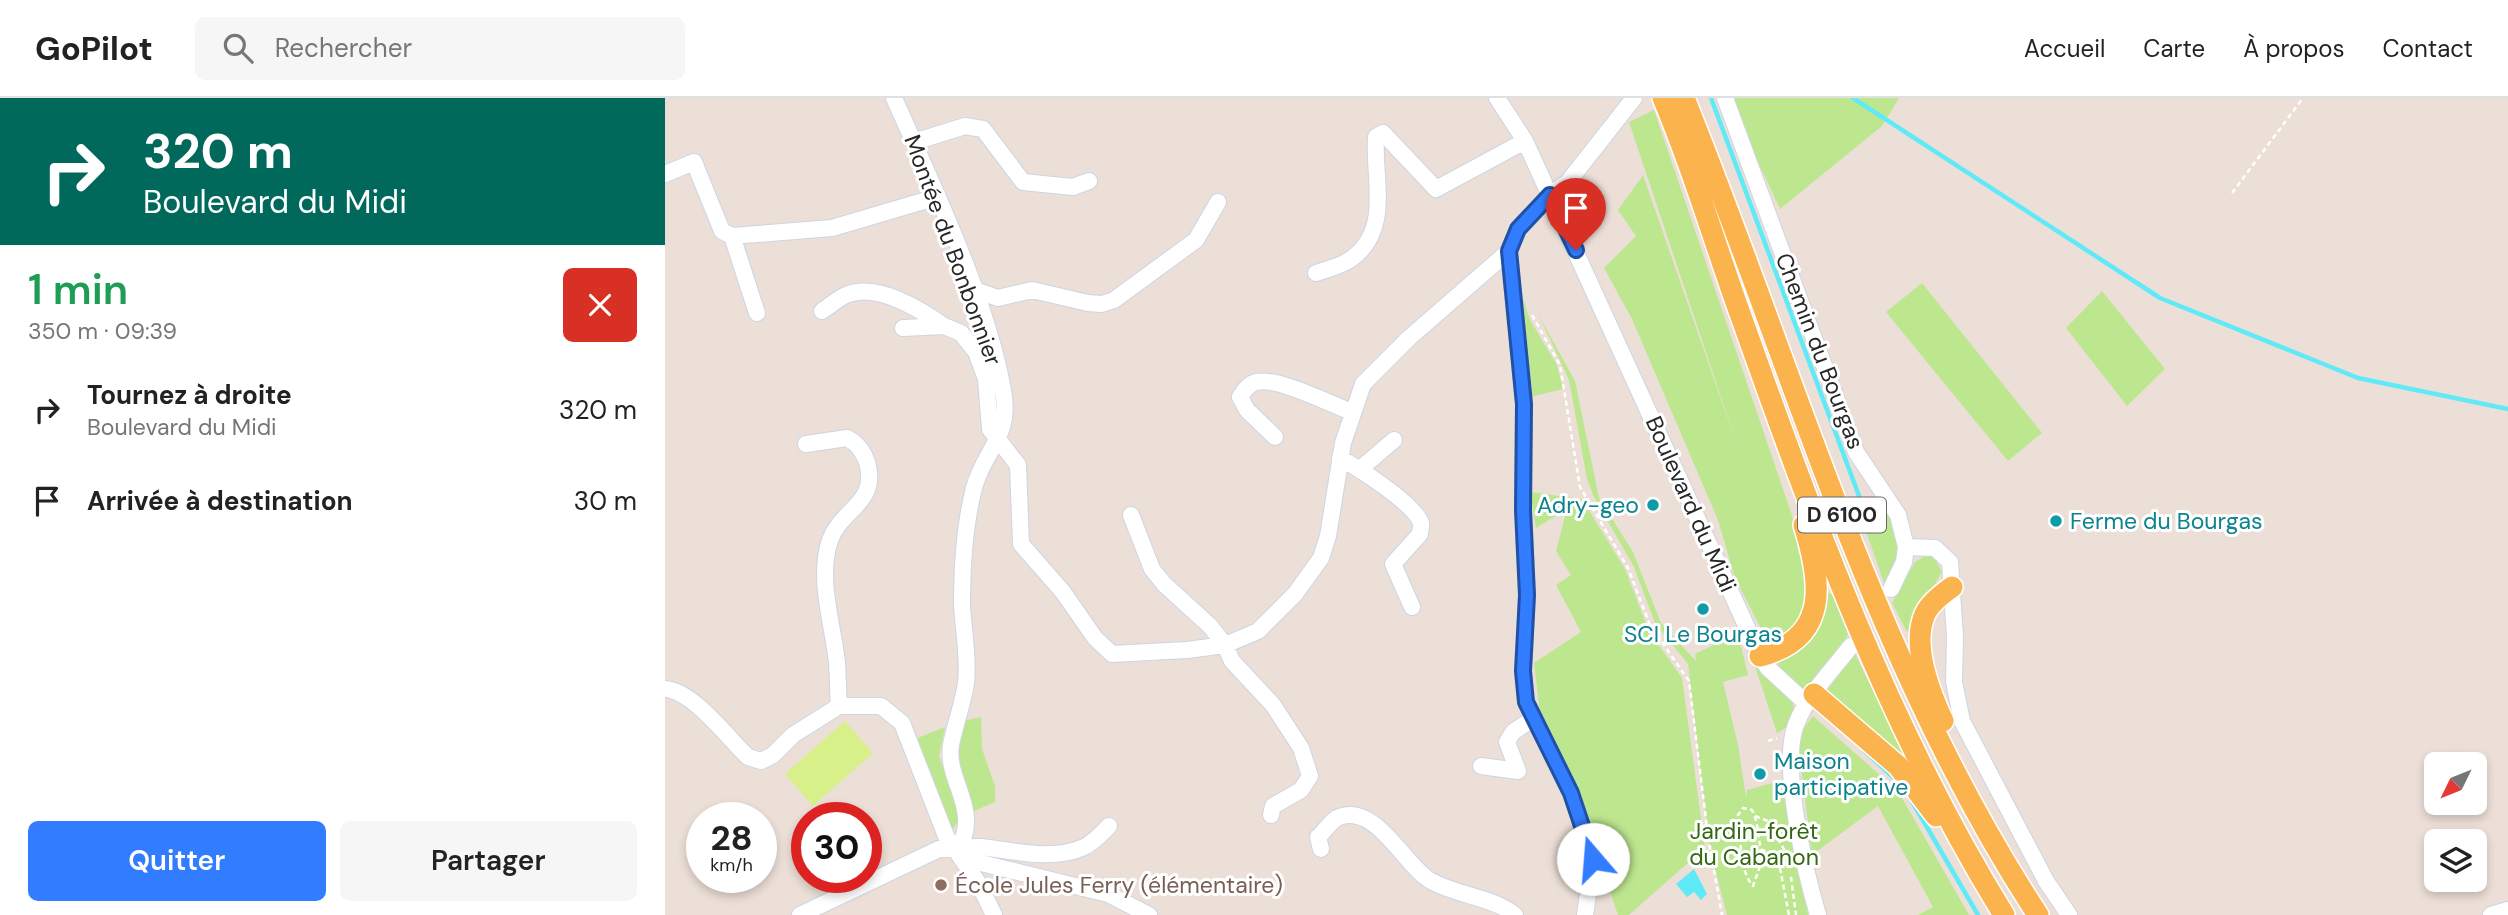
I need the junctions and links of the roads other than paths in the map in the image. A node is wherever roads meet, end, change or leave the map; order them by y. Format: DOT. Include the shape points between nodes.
graph roads {
  1 [pos="894,98"];
  2 [pos="1497,98"];
  3 [pos="1634,98"];
  4 [pos="1663,98"];
  5 [pos="1684,98"];
  6 [pos="1725,98"];
  7 [pos="1525,141"];
  8 [pos="914,142"];
  9 [pos="665,174"];
  10 [pos="1089,181"];
  11 [pos="1550,195"];
  12 [pos="937,197"];
  13 [pos="1218,202"];
  14 [pos="732,236"];
  15 [pos="1509,251"];
  16 [pos="1316,273"];
  17 [pos="972,289"];
  18 [pos="823,312"];
  19 [pos="757,313"];
  20 [pos="944,326"];
  21 [pos="903,328"];
  22 [pos="1352,412"];
  23 [pos="1275,437"];
  24 [pos="1394,440"];
  25 [pos="998,441"];
  26 [pos="806,444"];
  27 [pos="1341,458"];
  28 [pos="1360,469"];
  29 [pos="1806,495"];
  30 [pos="1132,515"];
  31 [pos="1906,547"];
  32 [pos="1952,587"];
  33 [pos="1891,589"];
  34 [pos="1412,607"];
  35 [pos="1225,645"];
  36 [pos="1851,646"];
  37 [pos="1760,656"];
  38 [pos="665,690"];
  39 [pos="1811,699"];
  40 [pos="839,706"];
  41 [pos="1534,718"];
  42 [pos="1481,766"];
  43 [pos="1271,815"];
  44 [pos="1109,826"];
  45 [pos="1965,848"];
  46 [pos="1321,849"];
  47 [pos="957,851"];
  48 [pos="2013,876"];
  49 [pos="2508,910"];
  50 [pos="800,915"];
  51 [pos="994,915"];
  52 [pos="1149,915"];
  53 [pos="1515,915"];
  54 [pos="1585,915"];
  55 [pos="1818,915"];
  56 [pos="2004,915"];
  57 [pos="2038,915"];
  58 [pos="2069,915"];
  59 [pos="2491,915"];
  1 -- 8 [label="street, Montée du Bonbonnier"];
  2 -- 7 [label="street, Boulevard du Midi"];
  3 -- 11 [label="street" via="1568,181"];
  4 -- 29 [label="main road, D 6100"];
  5 -- 48 [label="main road, D 6100" via="1920,705"];
  6 -- 31 [label="street, Chemin du Bourgas" via="1857,452 1898,514"];
  7 -- 11 [label="street, Boulevard du Midi"];
  7 -- 16 [label="street" via="1436,189 1383,133 1376,137 1378,220 1370,240 1351,260"];
  8 -- 10 [label="street" via="965,126 983,129 1024,181 1073,187"];
  8 -- 12 [label="street, Montée du Bonbonnier"];
  9 -- 14 [label="street" via="694,162 722,231"];
  11 -- 15 [label="street" via="1518,229"];
  11 -- 37 [label="street, Boulevard du Midi"];
  12 -- 14 [label="street" via="832,228"];
  12 -- 17 [label="street, Montée du Bonbonnier"];
  13 -- 17 [label="street" via="1196,240 1114,300 1102,304 1032,290 998,298"];
  14 -- 19 [label="street"];
  15 -- 22 [label="street" via="1363,384"];
  15 -- 41 [label="street" via="1524,404 1527,595 1523,671 1526,702"];
  17 -- 25 [label="street, Montée du Bonbonnier" via="1004,393 1005,429"];
  18 -- 20 [label="street" via="846,295 875,293 921,310"];
  20 -- 21 [label="street"];
  20 -- 25 [label="street" via="961,333 976,352 986,379 989,429"];
  22 -- 23 [label="street" via="1280,385 1256,382 1240,397"];
  22 -- 27 [label="street"];
  24 -- 28 [label="street"];
  25 -- 35 [label="street" via="1018,465 1021,544 1112,654"];
  25 -- 47 [label="street, Montée du Bonbonnier" via="975,487 968,534 962,601 966,681 951,748 968,824"];
  26 -- 40 [label="street" via="847,438 864,454 871,476 865,494 831,538 827,553 827,602"];
  27 -- 28 [label="street"];
  27 -- 35 [label="street" via="1321,558 1295,594 1258,631"];
  28 -- 34 [label="street" via="1421,523 1420,534 1393,564"];
  29 -- 37 [label="main road" via="1803,522 1818,593 1814,613 1794,640"];
  29 -- 45 [label="main road, D 6100" via="1898,720"];
  30 -- 35 [label="street" via="1152,569"];
  31 -- 32 [label="street" via="1935,548 1944,553 1950,562"];
  31 -- 33 [label="street"];
  32 -- 48 [label="main road" via="1925,613 1922,646 1927,674 1935,704"];
  32 -- 58 [label="street" via="1954,682 1962,721 2046,881"];
  35 -- 43 [label="street" via="1232,661 1252,679 1301,748 1310,776 1301,790 1273,806"];
  36 -- 39 [label="street"];
  37 -- 39 [label="street, Boulevard du Midi" via="1768,668"];
  38 -- 40 [label="street" via="690,699 748,757 761,761"];
  39 -- 45 [label="main road" via="1898,766"];
  39 -- 55 [label="street" via="1793,733 1791,757 1808,879"];
  40 -- 47 [label="street" via="881,706 902,723 946,836"];
  41 -- 42 [label="street" via="1507,741 1518,771"];
  41 -- 54 [label="street" via="1571,793 1593,859"];
  44 -- 47 [label="street" via="1087,846 1063,854 980,847"];
  45 -- 56 [label="main road, D 6100"];
  46 -- 53 [label="street" via="1318,837 1336,819 1351,815 1385,830 1427,879 1448,890 1499,903"];
  47 -- 50 [label="street" via="939,849"];
  47 -- 51 [label="street"];
  47 -- 52 [label="street" via="981,863 1108,894"];
  48 -- 57 [label="main road, D 6100"];
  49 -- 59 [label="street"];
}
